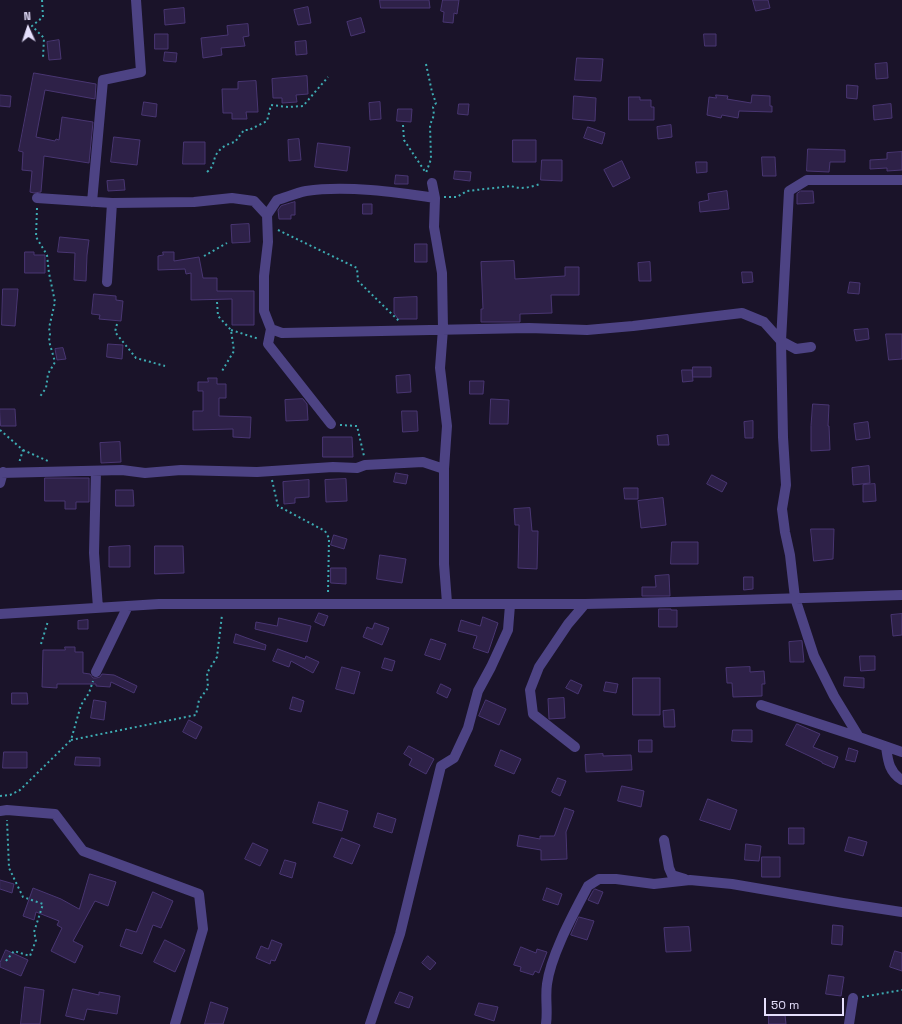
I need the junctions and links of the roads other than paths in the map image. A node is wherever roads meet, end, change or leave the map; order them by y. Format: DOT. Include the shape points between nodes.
graph roads {
  1 [pos="136,0"];
  2 [pos="902,180"];
  3 [pos="432,183"];
  4 [pos="37,198"];
  5 [pos="435,198"];
  6 [pos="92,202"];
  7 [pos="112,204"];
  8 [pos="267,215"];
  9 [pos="107,282"];
  10 [pos="271,329"];
  11 [pos="443,329"];
  12 [pos="781,341"];
  13 [pos="811,347"];
  14 [pos="331,424"];
  15 [pos="444,469"];
  16 [pos="96,471"];
  17 [pos="2,473"];
  18 [pos="0,483"];
  19 [pos="902,595"];
  20 [pos="795,598"];
  21 [pos="447,603"];
  22 [pos="510,604"];
  23 [pos="584,604"];
  24 [pos="128,606"];
  25 [pos="98,608"];
  26 [pos="0,614"];
  27 [pos="96,672"];
  28 [pos="761,705"];
  29 [pos="859,737"];
  30 [pos="575,746"];
  31 [pos="886,747"];
  32 [pos="902,752"];
  33 [pos="902,780"];
  34 [pos="3,811"];
  35 [pos="664,840"];
  36 [pos="690,880"];
  37 [pos="902,912"];
  38 [pos="853,998"];
  39 [pos="175,1024"];
  40 [pos="370,1024"];
  41 [pos="546,1024"];
  42 [pos="849,1024"];
  1 -- 6 [label="street" via="142,72 103,80"];
  2 -- 12 [label="street" via="807,180 789,191"];
  3 -- 5 [label="street"];
  4 -- 6 [label="street"];
  5 -- 8 [label="street" via="331,189 305,192 277,200"];
  5 -- 11 [label="street" via="434,227 442,273"];
  6 -- 7 [label="street"];
  7 -- 8 [label="street" via="194,202 232,198 254,201"];
  7 -- 9 [label="street"];
  8 -- 10 [label="street" via="264,311"];
  10 -- 11 [label="street" via="282,332"];
  10 -- 14 [label="street" via="268,344"];
  11 -- 12 [label="street" via="587,330 742,313 764,322"];
  11 -- 15 [label="street" via="440,368 447,426"];
  12 -- 13 [label="street" via="796,349"];
  12 -- 20 [label="street" via="786,485 782,509"];
  15 -- 16 [label="street" via="423,462 366,465 357,468 257,472"];
  15 -- 21 [label="street" via="444,564"];
  16 -- 17 [label="street"];
  16 -- 25 [label="street" via="94,553"];
  17 -- 18 [label="street"];
  19 -- 20 [label="street"];
  20 -- 23 [label="street"];
  20 -- 29 [label="street" via="814,656"];
  21 -- 22 [label="street"];
  21 -- 24 [label="street"];
  22 -- 23 [label="street"];
  22 -- 40 [label="street" via="508,630 478,691 468,728 454,758 441,766 400,934"];
  23 -- 30 [label="street" via="539,667 530,690 534,714"];
  24 -- 25 [label="street"];
  24 -- 27 [label="street"];
  25 -- 26 [label="street"];
  28 -- 29 [label="street"];
  29 -- 31 [label="street"];
  31 -- 32 [label="street"];
  31 -- 33 [label="street" via="888,766"];
  34 -- 39 [label="street" via="55,814 83,851 199,894 204,928"];
  35 -- 36 [label="street" via="672,875"];
  36 -- 37 [label="street" via="732,884"];
  36 -- 41 [label="street" via="654,884 599,879 588,886 554,957 547,984"];
  38 -- 42 [label="street"];
}
